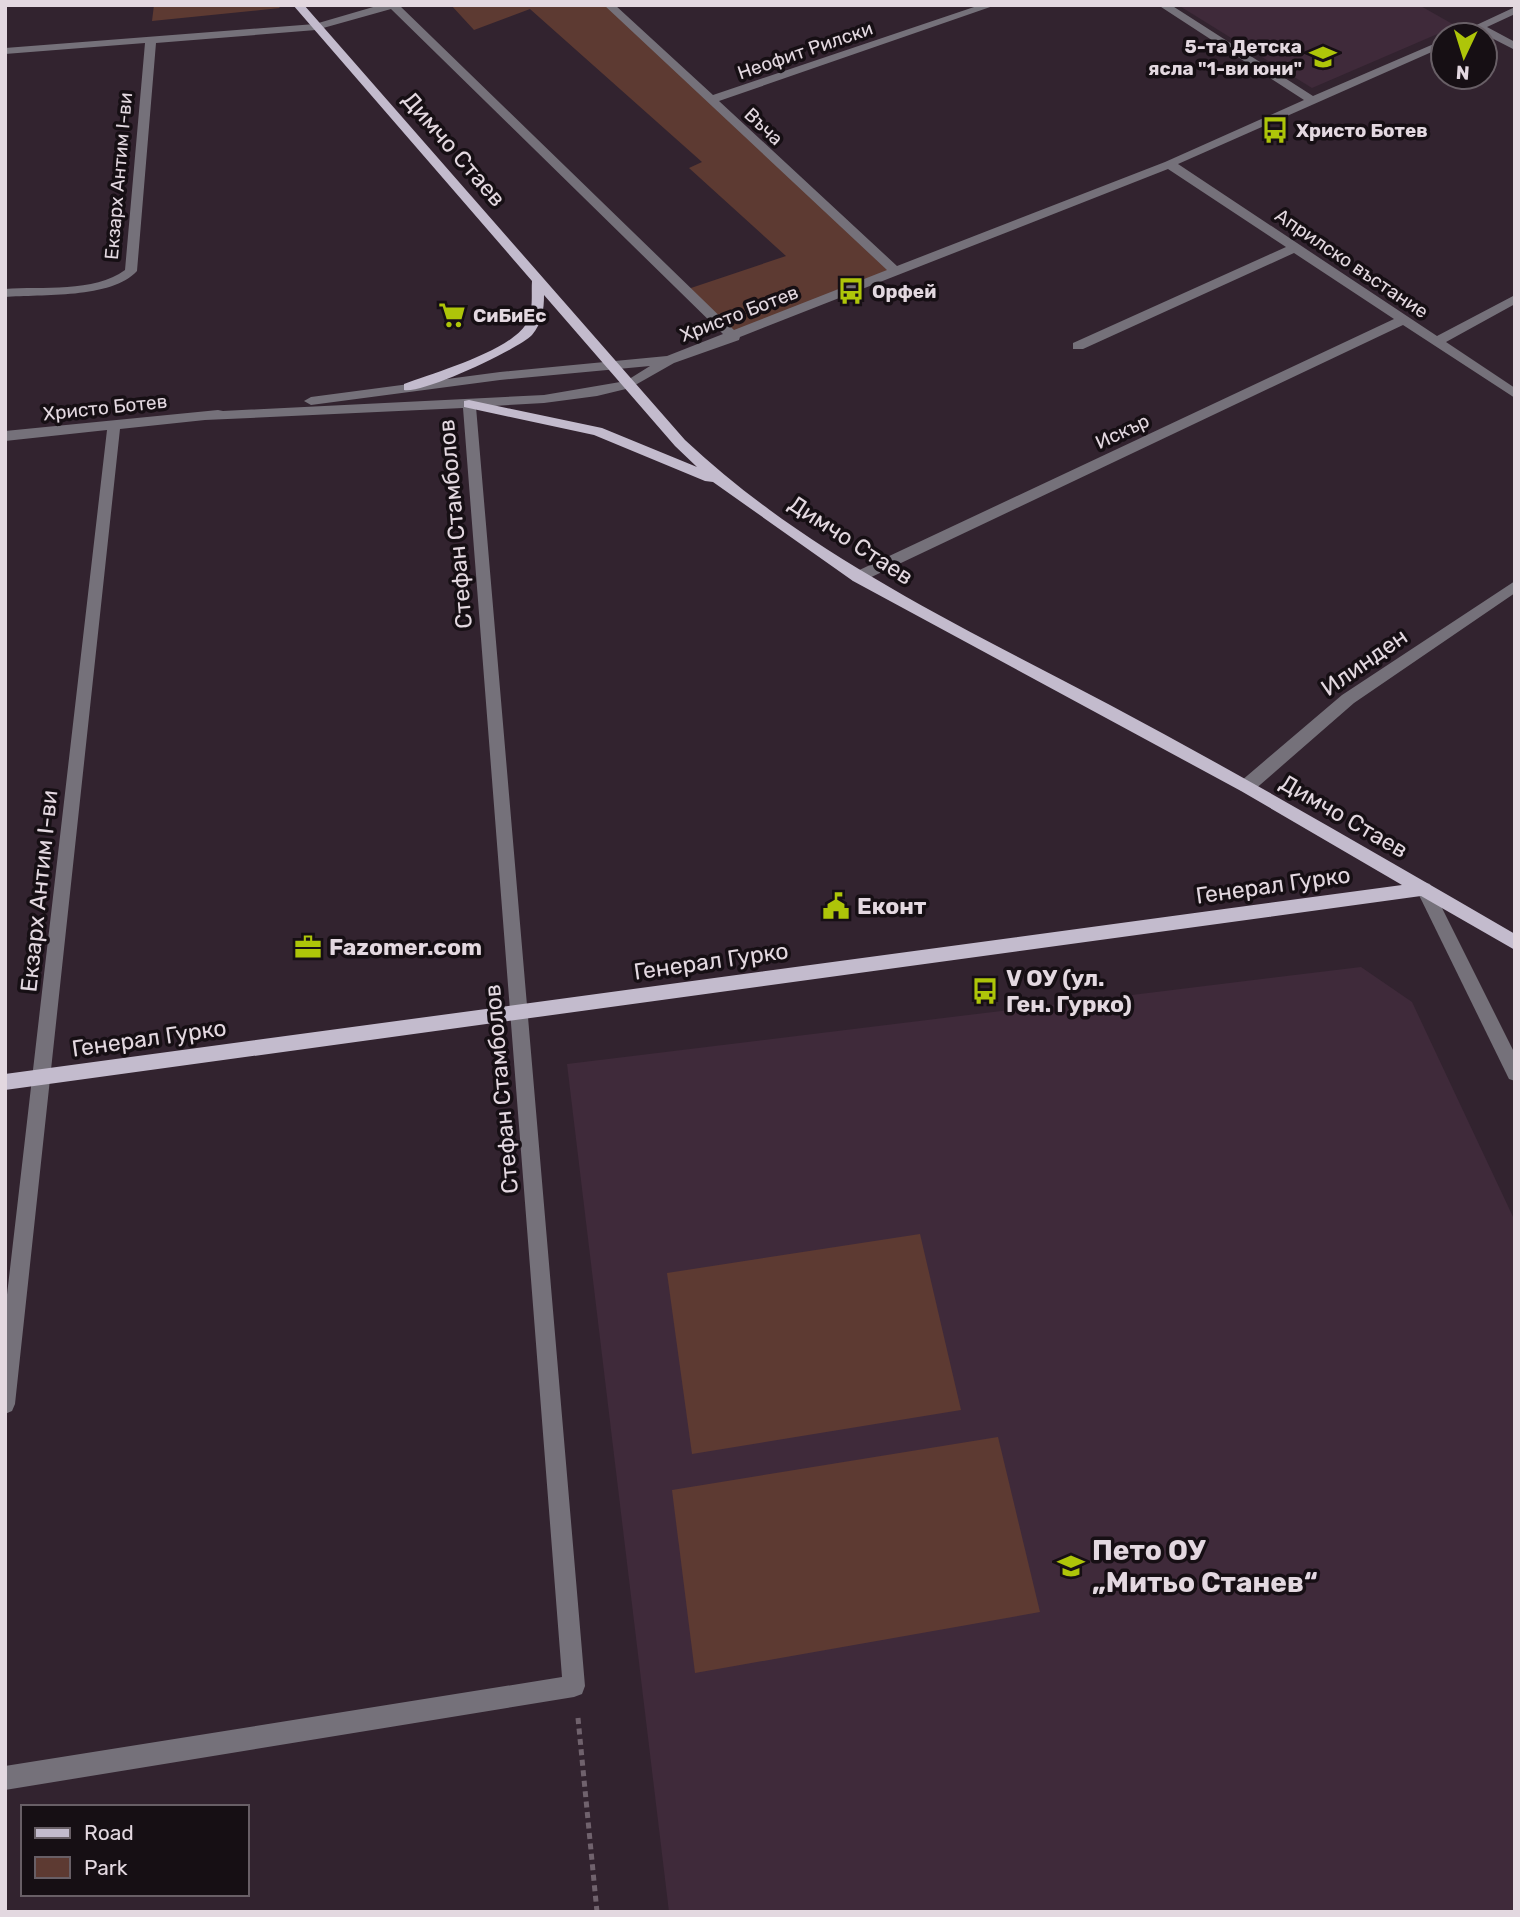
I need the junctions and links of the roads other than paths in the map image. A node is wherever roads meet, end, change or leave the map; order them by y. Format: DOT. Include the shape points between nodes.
graph roads {
  1 [pos="298,5"];
  2 [pos="393,5"];
  3 [pos="609,5"];
  4 [pos="991,5"];
  5 [pos="1164,5"];
  6 [pos="1515,10"];
  7 [pos="1492,21"];
  8 [pos="316,27"];
  9 [pos="1499,38"];
  10 [pos="151,39"];
  11 [pos="1515,47"];
  12 [pos="1429,49"];
  13 [pos="5,51"];
  14 [pos="710,100"];
  15 [pos="1313,101"];
  16 [pos="1169,164"];
  17 [pos="1294,248"];
  18 [pos="896,272"];
  19 [pos="538,279"];
  20 [pos="5,293"];
  21 [pos="1515,299"];
  22 [pos="1403,320"];
  23 [pos="734,337"];
  24 [pos="1436,342"];
  25 [pos="1078,346"];
  26 [pos="669,360"];
  27 [pos="613,365"];
  28 [pos="630,384"];
  29 [pos="409,387"];
  30 [pos="1515,394"];
  31 [pos="469,404"];
  32 [pos="208,416"];
  33 [pos="114,425"];
  34 [pos="5,436"];
  35 [pos="729,487"];
  36 [pos="858,577"];
  37 [pos="1515,586"];
  38 [pos="1247,786"];
  39 [pos="1424,889"];
  40 [pos="1515,943"];
  41 [pos="519,1012"];
  42 [pos="1515,1073"];
  43 [pos="41,1077"];
  44 [pos="5,1082"];
  45 [pos="5,1404"];
  46 [pos="5,1778"];
  1 -- 8 [label="main road, Димчо Стаев"];
  2 -- 8 [label="street"];
  2 -- 23 [label="street"];
  3 -- 14 [label="street, Въча"];
  4 -- 14 [label="street, Неофит Рилски"];
  5 -- 15 [label="street"];
  6 -- 7 [label="street"];
  8 -- 10 [label="street"];
  8 -- 19 [label="main road, Димчо Стаев"];
  9 -- 11 [label="street"];
  10 -- 13 [label="street"];
  10 -- 20 [label="street, Екзарх Антим I-ви" via="131,271 125,278 99,285"];
  12 -- 15 [label="street, Христо Ботев"];
  14 -- 18 [label="street, Въча"];
  15 -- 16 [label="street, Христо Ботев"];
  16 -- 17 [label="street, Априлско въстание"];
  16 -- 18 [label="street, Христо Ботев"];
  17 -- 22 [label="street, Априлско въстание"];
  17 -- 25 [label="street"];
  18 -- 23 [label="street, Христо Ботев"];
  19 -- 27 [label="main road, Димчо Стаев"];
  19 -- 29 [label="main road" via="536,314 523,337"];
  21 -- 24 [label="street"];
  22 -- 24 [label="street, Априлско въстание"];
  22 -- 36 [label="street, Искър"];
  23 -- 26 [label="street, Христо Ботев"];
  24 -- 30 [label="street, Априлско въстание"];
  26 -- 27 [label="street, Христо Ботев"];
  26 -- 28 [label="street, Христо Ботев"];
  27 -- 28 [label="main road, Димчо Стаев"];
  27 -- 29 [label="street, Христо Ботев"];
  28 -- 31 [label="street, Христо Ботев" via="572,396"];
  28 -- 35 [label="main road, Димчо Стаев" via="704,468"];
  29 -- 32 [label="street, Христо Ботев"];
  31 -- 32 [label="street, Христо Ботев"];
  31 -- 35 [label="main road" via="597,431"];
  31 -- 41 [label="street, Стефан Стамболов"];
  32 -- 33 [label="street, Христо Ботев"];
  33 -- 34 [label="street, Христо Ботев"];
  33 -- 43 [label="street, Екзарх Антим I-ви"];
  35 -- 36 [label="main road, Димчо Стаев"];
  36 -- 38 [label="main road, Димчо Стаев"];
  37 -- 38 [label="street, Илинден" via="1348,699"];
  38 -- 39 [label="main road, Димчо Стаев"];
  39 -- 40 [label="main road, Димчо Стаев"];
  39 -- 41 [label="main road, Генерал Гурко"];
  39 -- 42 [label="street"];
  41 -- 43 [label="main road, Генерал Гурко"];
  41 -- 46 [label="street, Стефан Стамболов" via="574,1686"];
  43 -- 44 [label="main road, Генерал Гурко"];
  43 -- 45 [label="street, Екзарх Антим I-ви"];
}
